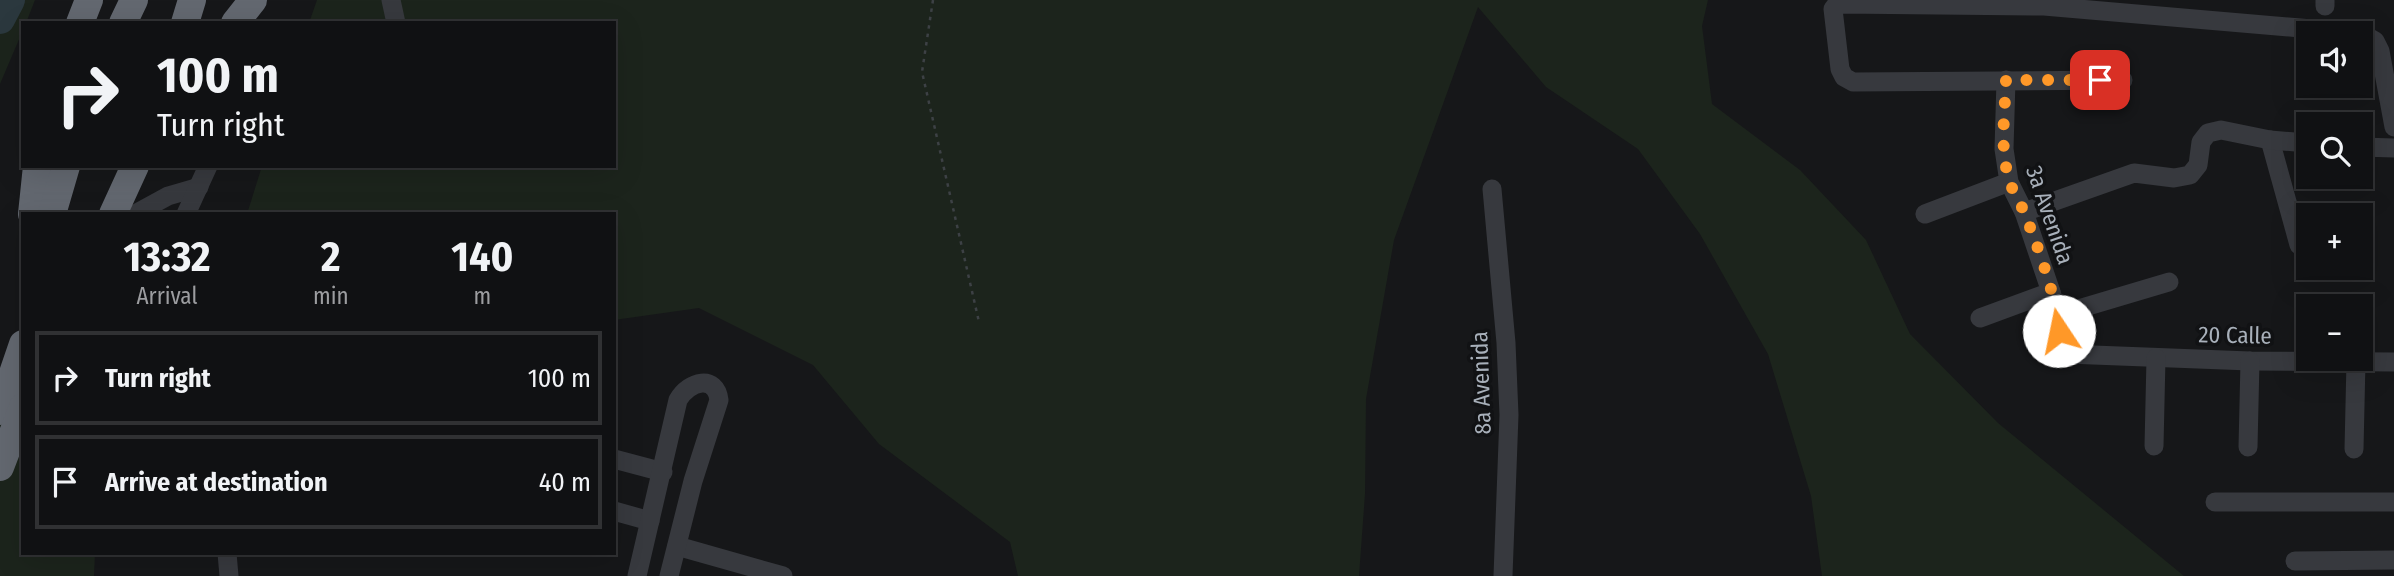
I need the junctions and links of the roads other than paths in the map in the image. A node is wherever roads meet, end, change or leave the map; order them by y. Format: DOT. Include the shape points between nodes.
graph roads {
  1 [pos="89,0"];
  2 [pos="134,0"];
  3 [pos="192,0"];
  4 [pos="253,0"];
  5 [pos="391,0"];
  6 [pos="81,21"];
  7 [pos="124,21"];
  8 [pos="186,21"];
  9 [pos="237,21"];
  10 [pos="396,21"];
  11 [pos="2296,28"];
  12 [pos="2373,40"];
  13 [pos="2006,80"];
  14 [pos="2123,80"];
  15 [pos="2394,127"];
  16 [pos="2270,140"];
  17 [pos="2296,142"];
  18 [pos="2373,147"];
  19 [pos="2394,148"];
  20 [pos="37,168"];
  21 [pos="65,168"];
  22 [pos="134,168"];
  23 [pos="207,168"];
  24 [pos="2010,182"];
  25 [pos="199,187"];
  26 [pos="1492,189"];
  27 [pos="32,212"];
  28 [pos="53,212"];
  29 [pos="114,212"];
  30 [pos="139,212"];
  31 [pos="187,212"];
  32 [pos="2024,212"];
  33 [pos="1925,214"];
  34 [pos="2296,231"];
  35 [pos="2169,282"];
  36 [pos="2051,292"];
  37 [pos="2058,315"];
  38 [pos="1980,318"];
  39 [pos="21,350"];
  40 [pos="2075,356"];
  41 [pos="2156,358"];
  42 [pos="2250,361"];
  43 [pos="2296,361"];
  44 [pos="2373,361"];
  45 [pos="2394,362"];
  46 [pos="2356,371"];
  47 [pos="0,411"];
  48 [pos="21,412"];
  49 [pos="2154,446"];
  50 [pos="2248,447"];
  51 [pos="2354,449"];
  52 [pos="616,460"];
  53 [pos="0,467"];
  54 [pos="663,472"];
  55 [pos="2216,502"];
  56 [pos="2394,502"];
  57 [pos="616,512"];
  58 [pos="650,521"];
  59 [pos="677,546"];
  60 [pos="227,555"];
  61 [pos="2394,560"];
  62 [pos="2295,561"];
  63 [pos="229,576"];
  64 [pos="637,576"];
  65 [pos="669,576"];
  66 [pos="783,576"];
  67 [pos="1503,576"];
  1 -- 6 [label="highway"];
  2 -- 7 [label="highway"];
  3 -- 8 [label="highway"];
  4 -- 9 [label="highway"];
  5 -- 10 [label="street"];
  11 -- 13 [label="street" via="2044,6 1842,4 1833,9 1840,69 1853,82"];
  12 -- 15 [label="street" via="2380,51"];
  13 -- 14 [label="street"];
  13 -- 24 [label="street, 3a Avenida" via="2004,149"];
  16 -- 17 [label="street"];
  16 -- 32 [label="street" via="2208,133 2200,142 2198,165 2190,175 2174,178 2134,173"];
  16 -- 34 [label="street"];
  18 -- 19 [label="street"];
  20 -- 27 [label="highway"];
  21 -- 28 [label="highway"];
  22 -- 29 [label="highway"];
  23 -- 25 [label="street"];
  24 -- 32 [label="street, 3a Avenida"];
  24 -- 33 [label="street"];
  25 -- 30 [label="street"];
  25 -- 31 [label="street"];
  26 -- 67 [label="street, 8a Avenida" via="1509,415"];
  32 -- 36 [label="street, 3a Avenida"];
  35 -- 37 [label="street"];
  36 -- 37 [label="street, 3a Avenida"];
  36 -- 38 [label="street"];
  37 -- 40 [label="street, 3a Avenida" via="2060,347"];
  39 -- 47 [label="highway"];
  40 -- 41 [label="street, 20 Calle"];
  41 -- 42 [label="street, 20 Calle"];
  41 -- 49 [label="street"];
  42 -- 43 [label="street, 20 Calle"];
  42 -- 50 [label="street"];
  44 -- 45 [label="street, 20 Calle"];
  46 -- 51 [label="street"];
  48 -- 53 [label="highway"];
  52 -- 54 [label="street"];
  54 -- 58 [label="street"];
  54 -- 59 [label="street" via="678,400 690,386 715,387 719,400"];
  55 -- 56 [label="street"];
  57 -- 58 [label="street"];
  58 -- 64 [label="street"];
  59 -- 65 [label="street"];
  59 -- 66 [label="street"];
  60 -- 63 [label="street"];
  61 -- 62 [label="street"];
}
